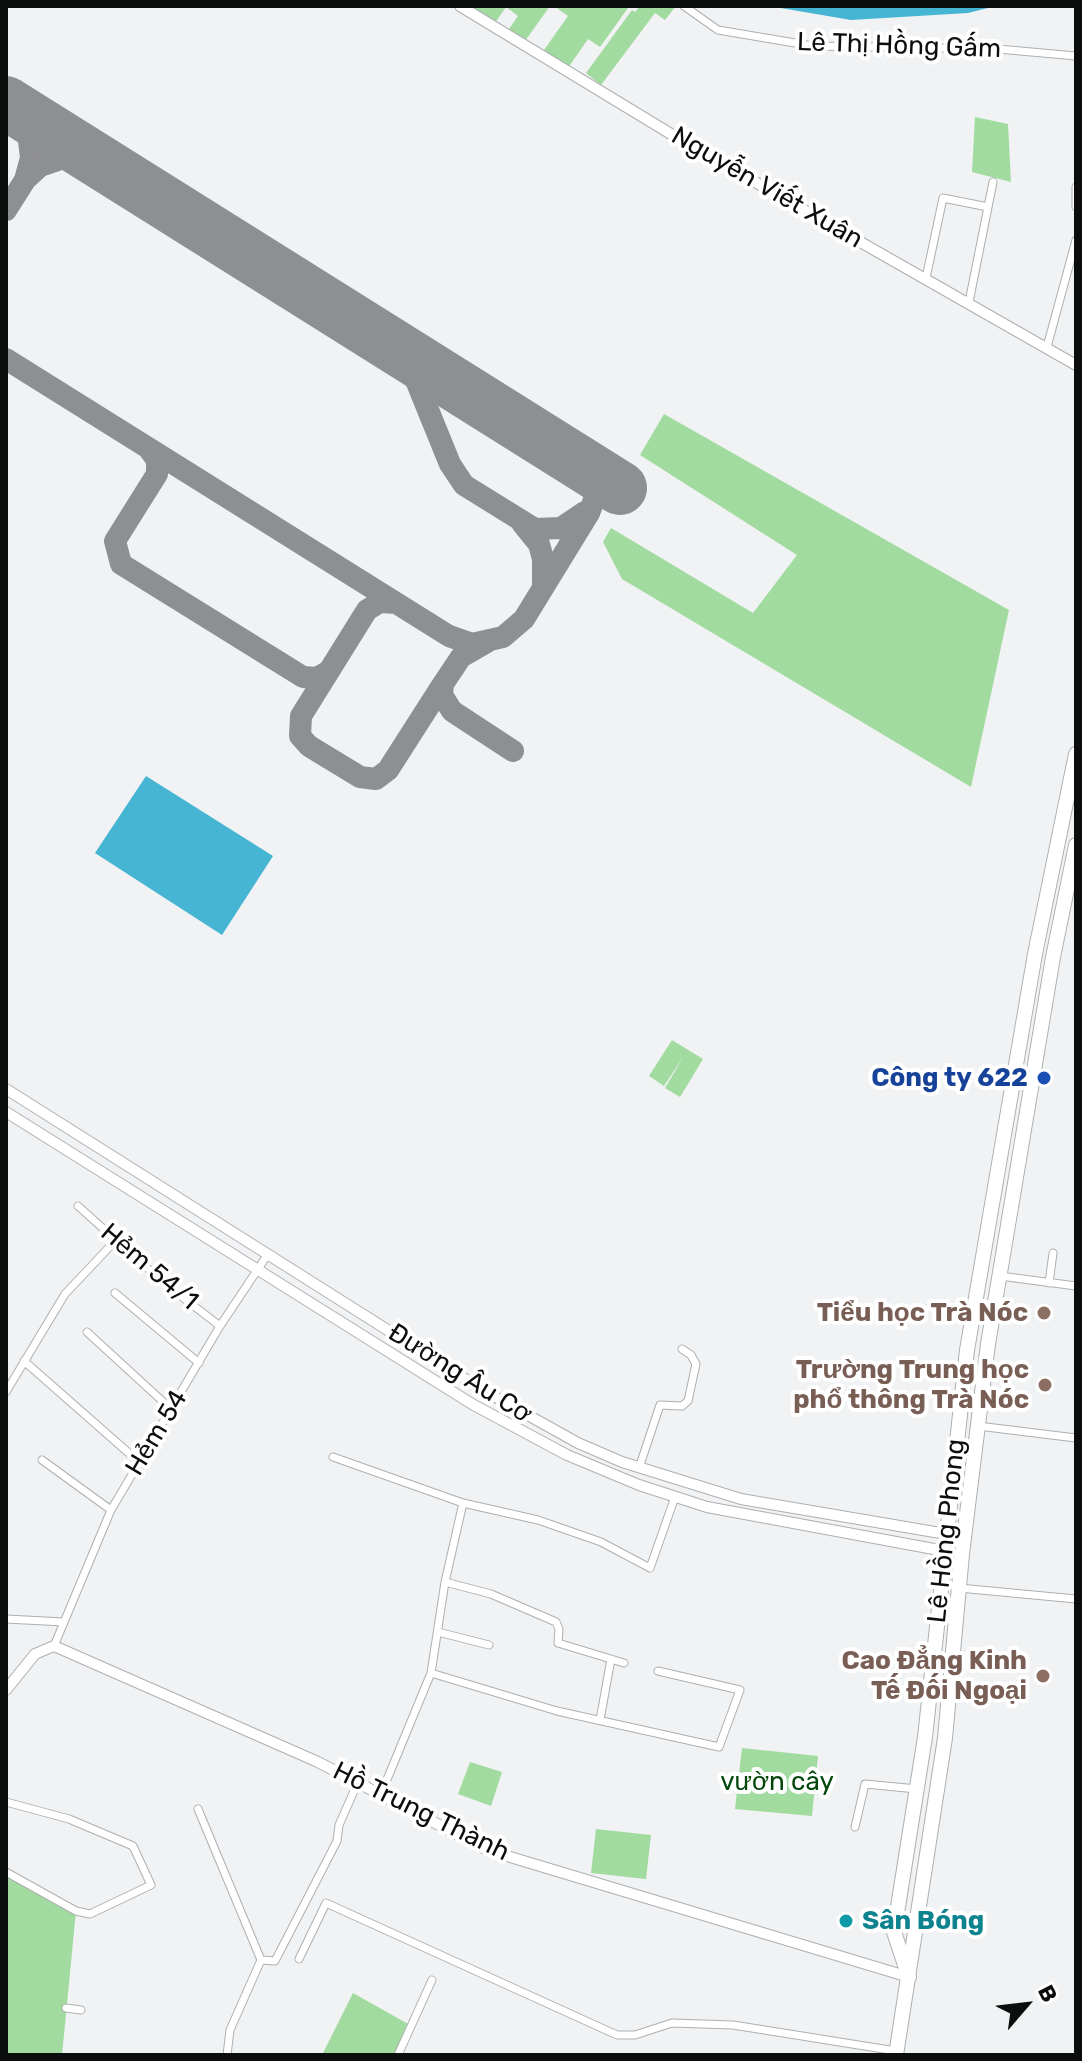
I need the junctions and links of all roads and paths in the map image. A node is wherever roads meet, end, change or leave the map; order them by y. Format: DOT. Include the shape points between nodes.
graph roads {
  1 [pos="460,6"];
  2 [pos="684,6"];
  3 [pos="1076,56"];
  4 [pos="993,182"];
  5 [pos="1076,187"];
  6 [pos="988,207"];
  7 [pos="1076,207"];
  8 [pos="1076,240"];
  9 [pos="926,278"];
  10 [pos="969,302"];
  11 [pos="1047,347"];
  12 [pos="1076,365"];
  13 [pos="1076,754"];
  14 [pos="1076,845"];
  15 [pos="6,1089"];
  16 [pos="6,1112"];
  17 [pos="78,1206"];
  18 [pos="116,1240"];
  19 [pos="1053,1253"];
  20 [pos="268,1254"];
  21 [pos="258,1269"];
  22 [pos="1000,1276"];
  23 [pos="1049,1283"];
  24 [pos="1076,1286"];
  25 [pos="115,1293"];
  26 [pos="220,1326"];
  27 [pos="87,1332"];
  28 [pos="682,1349"];
  29 [pos="24,1361"];
  30 [pos="199,1363"];
  31 [pos="455,1373"];
  32 [pos="447,1388"];
  33 [pos="6,1392"];
  34 [pos="171,1409"];
  35 [pos="978,1426"];
  36 [pos="1076,1438"];
  37 [pos="333,1457"];
  38 [pos="42,1460"];
  39 [pos="139,1462"];
  40 [pos="639,1468"];
  41 [pos="675,1497"];
  42 [pos="463,1503"];
  43 [pos="111,1510"];
  44 [pos="946,1534"];
  45 [pos="964,1537"];
  46 [pos="944,1551"];
  47 [pos="962,1554"];
  48 [pos="445,1582"];
  49 [pos="959,1588"];
  50 [pos="1076,1599"];
  51 [pos="6,1619"];
  52 [pos="64,1622"];
  53 [pos="438,1632"];
  54 [pos="489,1645"];
  55 [pos="54,1646"];
  56 [pos="611,1659"];
  57 [pos="624,1663"];
  58 [pos="658,1671"];
  59 [pos="431,1673"];
  60 [pos="6,1690"];
  61 [pos="600,1720"];
  62 [pos="925,1737"];
  63 [pos="945,1738"];
  64 [pos="358,1782"];
  65 [pos="917,1789"];
  66 [pos="381,1794"];
  67 [pos="6,1802"];
  68 [pos="198,1809"];
  69 [pos="855,1827"];
  70 [pos="6,1872"];
  71 [pos="299,1959"];
  72 [pos="261,1960"];
  73 [pos="909,1977"];
  74 [pos="432,1980"];
  75 [pos="66,2008"];
  76 [pos="81,2010"];
  77 [pos="896,2053"];
  78 [pos="227,2055"];
  79 [pos="398,2055"];
  1 -- 9 [label="street, Nguyễn Viết Xuân" via="671,134"];
  2 -- 3 [label="street, Lê Thị Hồng Gấm" via="718,30 813,46 998,49"];
  4 -- 6 [label="street"];
  5 -- 7 [label="street"];
  6 -- 9 [label="street" via="943,198"];
  6 -- 10 [label="street"];
  8 -- 11 [label="street"];
  9 -- 10 [label="street, Nguyễn Viết Xuân"];
  10 -- 11 [label="street, Nguyễn Viết Xuân"];
  11 -- 12 [label="street, Nguyễn Viết Xuân"];
  13 -- 44 [label="highway, Lê Hồng Phong" via="1035,954 967,1350"];
  14 -- 22 [label="highway, Lê Hồng Phong"];
  15 -- 20 [label="street, Đường Âu Cơ"];
  16 -- 21 [label="street, Đường Âu Cơ"];
  17 -- 18 [label="street, Hẻm 54/1"];
  18 -- 26 [label="street, Hẻm 54/1"];
  18 -- 29 [label="street" via="65,1294"];
  19 -- 23 [label="street"];
  20 -- 21 [label="street, Hẻm 54"];
  20 -- 31 [label="street, Đường Âu Cơ"];
  21 -- 26 [label="street, Hẻm 54"];
  21 -- 32 [label="street, Đường Âu Cơ"];
  22 -- 23 [label="street"];
  22 -- 35 [label="highway, Lê Hồng Phong"];
  23 -- 24 [label="street"];
  25 -- 30 [label="street"];
  26 -- 30 [label="street, Hẻm 54"];
  27 -- 34 [label="street"];
  28 -- 40 [label="street" via="696,1364 688,1401 682,1406 660,1405"];
  29 -- 33 [label="street"];
  29 -- 39 [label="street"];
  30 -- 34 [label="street, Hẻm 54"];
  31 -- 32 [label="street"];
  31 -- 40 [label="street, Đường Âu Cơ" via="542,1425"];
  32 -- 41 [label="street, Đường Âu Cơ" via="567,1455"];
  34 -- 39 [label="street, Hẻm 54"];
  35 -- 36 [label="street"];
  35 -- 45 [label="highway, Lê Hồng Phong"];
  37 -- 42 [label="street"];
  38 -- 43 [label="street"];
  39 -- 43 [label="street, Hẻm 54"];
  40 -- 44 [label="street, Đường Âu Cơ" via="741,1499"];
  41 -- 42 [label="street" via="650,1568 601,1542 538,1520"];
  41 -- 46 [label="street, Đường Âu Cơ" via="735,1514"];
  42 -- 48 [label="street"];
  43 -- 52 [label="street, Hẻm 54"];
  44 -- 45 [label="street, Đường Âu Cơ"];
  44 -- 46 [label="highway, Lê Hồng Phong"];
  45 -- 47 [label="highway, Lê Hồng Phong"];
  46 -- 47 [label="street, Đường Âu Cơ"];
  46 -- 62 [label="highway, Lê Hồng Phong"];
  47 -- 49 [label="highway, Lê Hồng Phong"];
  48 -- 53 [label="street"];
  48 -- 56 [label="street" via="491,1594 556,1622 558,1643"];
  49 -- 50 [label="street"];
  49 -- 63 [label="highway, Lê Hồng Phong"];
  51 -- 52 [label="street"];
  52 -- 55 [label="street, Hẻm 54"];
  53 -- 54 [label="street"];
  53 -- 59 [label="street"];
  55 -- 60 [label="street" via="35,1654"];
  55 -- 64 [label="street, Hồ Trung Thành"];
  56 -- 57 [label="street"];
  56 -- 61 [label="street"];
  58 -- 61 [label="street" via="740,1690 719,1747"];
  59 -- 61 [label="street"];
  59 -- 66 [label="street"];
  62 -- 63 [label="highway"];
  62 -- 65 [label="highway, Lê Hồng Phong"];
  63 -- 73 [label="highway, Lê Hồng Phong"];
  64 -- 66 [label="street, Hồ Trung Thành"];
  64 -- 72 [label="street" via="337,1841 275,1961"];
  65 -- 69 [label="street" via="865,1784"];
  65 -- 73 [label="highway, Lê Hồng Phong" via="894,1932"];
  66 -- 73 [label="street, Hồ Trung Thành" via="487,1850"];
  67 -- 70 [label="street" via="69,1819 133,1846 151,1885 90,1914"];
  68 -- 72 [label="street"];
  71 -- 77 [label="street" via="326,1903 617,2035 672,2023 733,2025"];
  72 -- 78 [label="street" via="230,2030"];
  73 -- 77 [label="highway, Lê Hồng Phong"];
  74 -- 79 [label="street"];
  75 -- 76 [label="street"];
}
